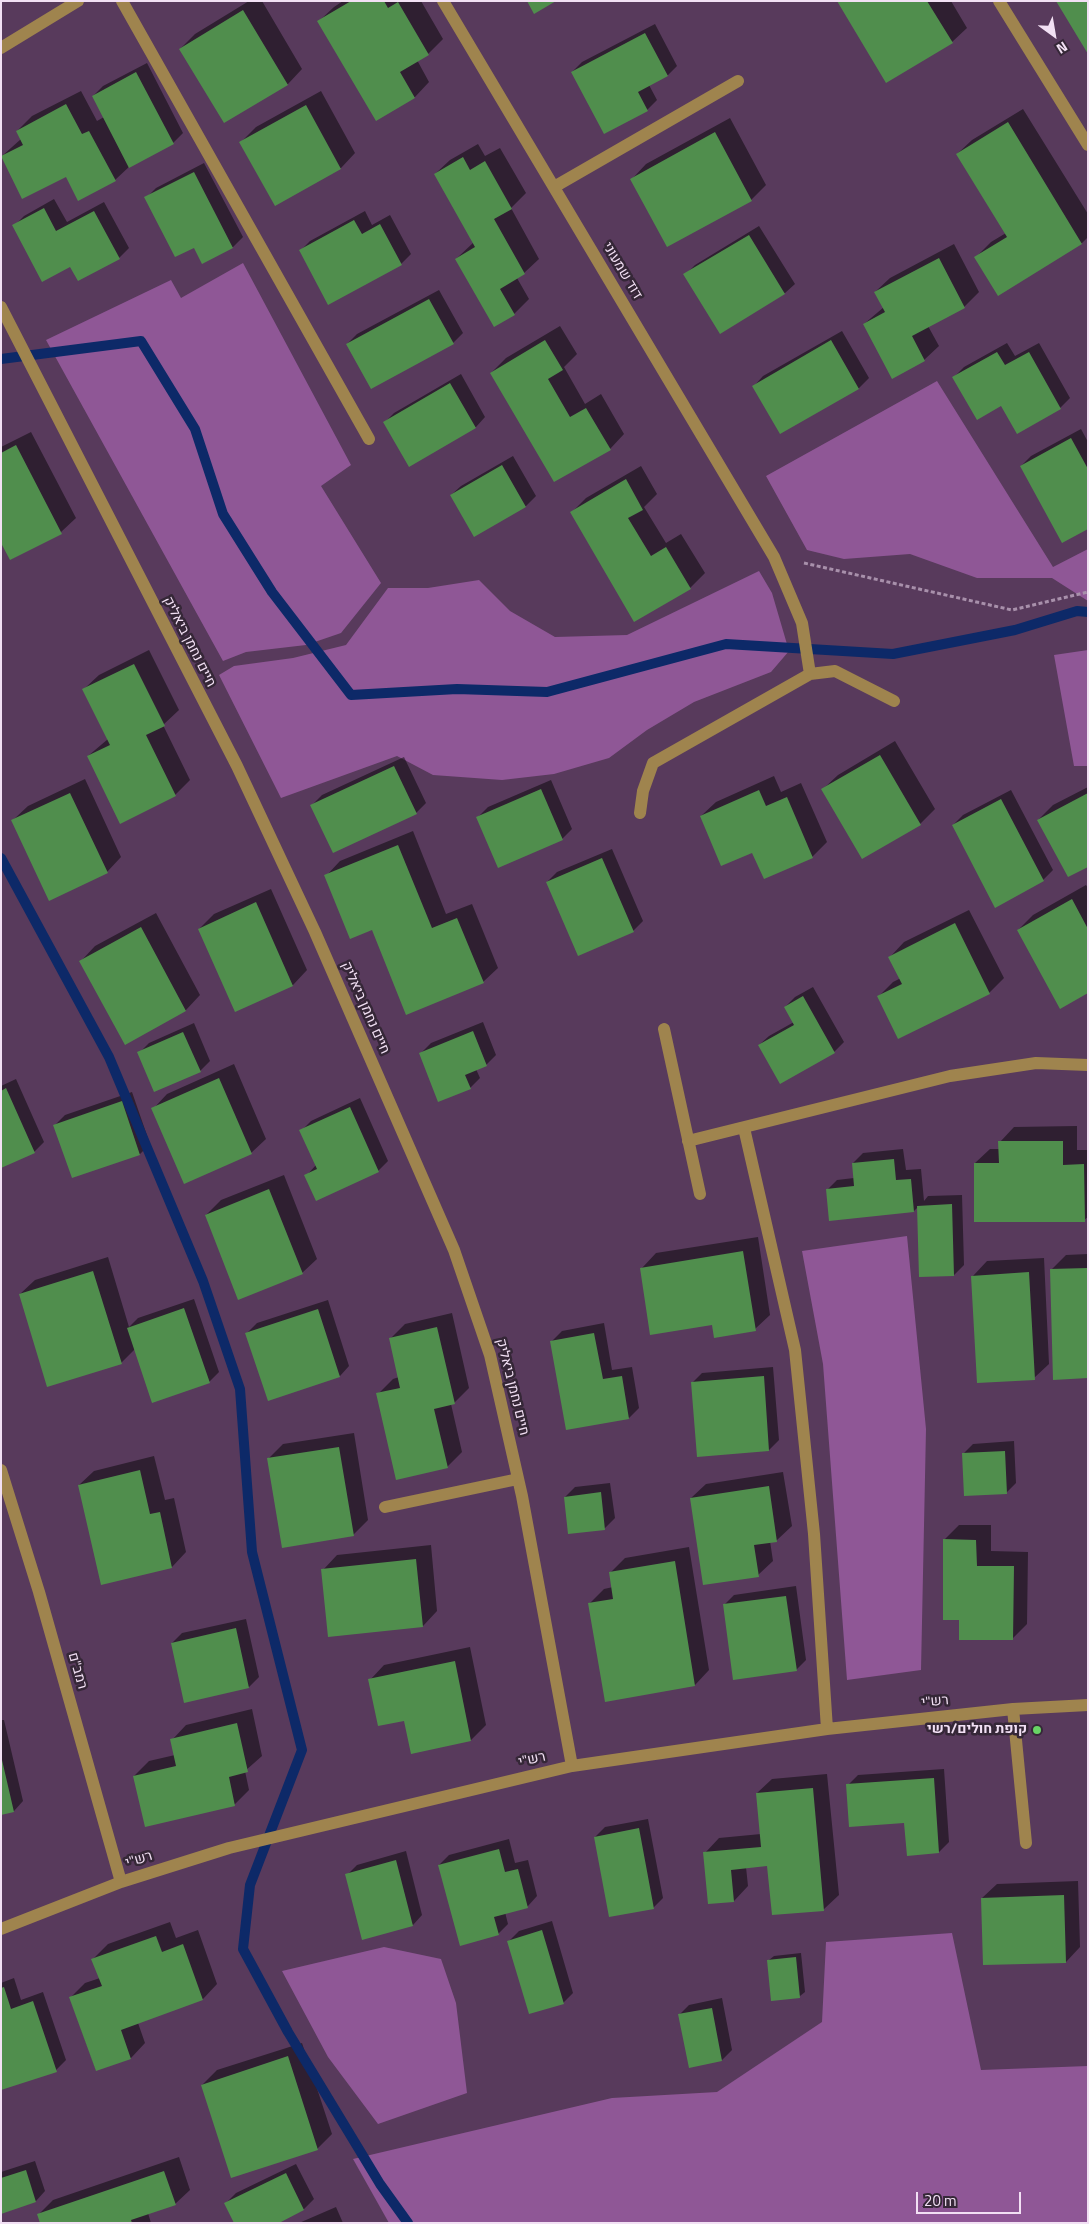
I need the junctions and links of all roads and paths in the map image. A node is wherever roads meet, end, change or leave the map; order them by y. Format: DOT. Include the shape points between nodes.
graph roads {
  1 [pos="78,1"];
  2 [pos="122,1"];
  3 [pos="443,1"];
  4 [pos="999,1"];
  5 [pos="1,48"];
  6 [pos="738,81"];
  7 [pos="1088,145"];
  8 [pos="554,187"];
  9 [pos="1,307"];
  10 [pos="369,439"];
  11 [pos="774,557"];
  12 [pos="1088,592"];
  13 [pos="810,674"];
  14 [pos="894,701"];
  15 [pos="640,813"];
  16 [pos="664,1029"];
  17 [pos="1088,1065"];
  18 [pos="744,1128"];
  19 [pos="688,1141"];
  20 [pos="700,1194"];
  21 [pos="1,1470"];
  22 [pos="518,1479"];
  23 [pos="385,1507"];
  24 [pos="1088,1705"];
  25 [pos="1013,1709"];
  26 [pos="827,1728"];
  27 [pos="572,1766"];
  28 [pos="1026,1843"];
  29 [pos="121,1882"];
  30 [pos="1,1929"];
  1 -- 5 [label="street"];
  2 -- 10 [label="street"];
  3 -- 8 [label="street, דוד שמעוני"];
  4 -- 7 [label="street"];
  6 -- 8 [label="street"];
  8 -- 11 [label="street, דוד שמעוני"];
  9 -- 22 [label="street, חיים נחמן ביאליק" via="236,766 331,968 454,1250 490,1355"];
  11 -- 12 [label="path" via="1012,610"];
  11 -- 13 [label="street, דוד שמעוני" via="802,624"];
  13 -- 14 [label="street" via="836,671"];
  13 -- 15 [label="street" via="653,763 643,791"];
  16 -- 19 [label="street"];
  17 -- 18 [label="street" via="1036,1063 950,1076"];
  18 -- 19 [label="street"];
  18 -- 26 [label="street" via="795,1350 814,1534"];
  19 -- 20 [label="street"];
  21 -- 29 [label="street, רמב\"ם"];
  22 -- 23 [label="street"];
  22 -- 27 [label="street, חיים נחמן ביאליק"];
  24 -- 25 [label="street, רש\"י"];
  25 -- 26 [label="street, רש\"י"];
  25 -- 28 [label="street"];
  26 -- 27 [label="street, רש\"י"];
  27 -- 29 [label="street, רש\"י" via="229,1848"];
  29 -- 30 [label="street, רש\"י"];
}
